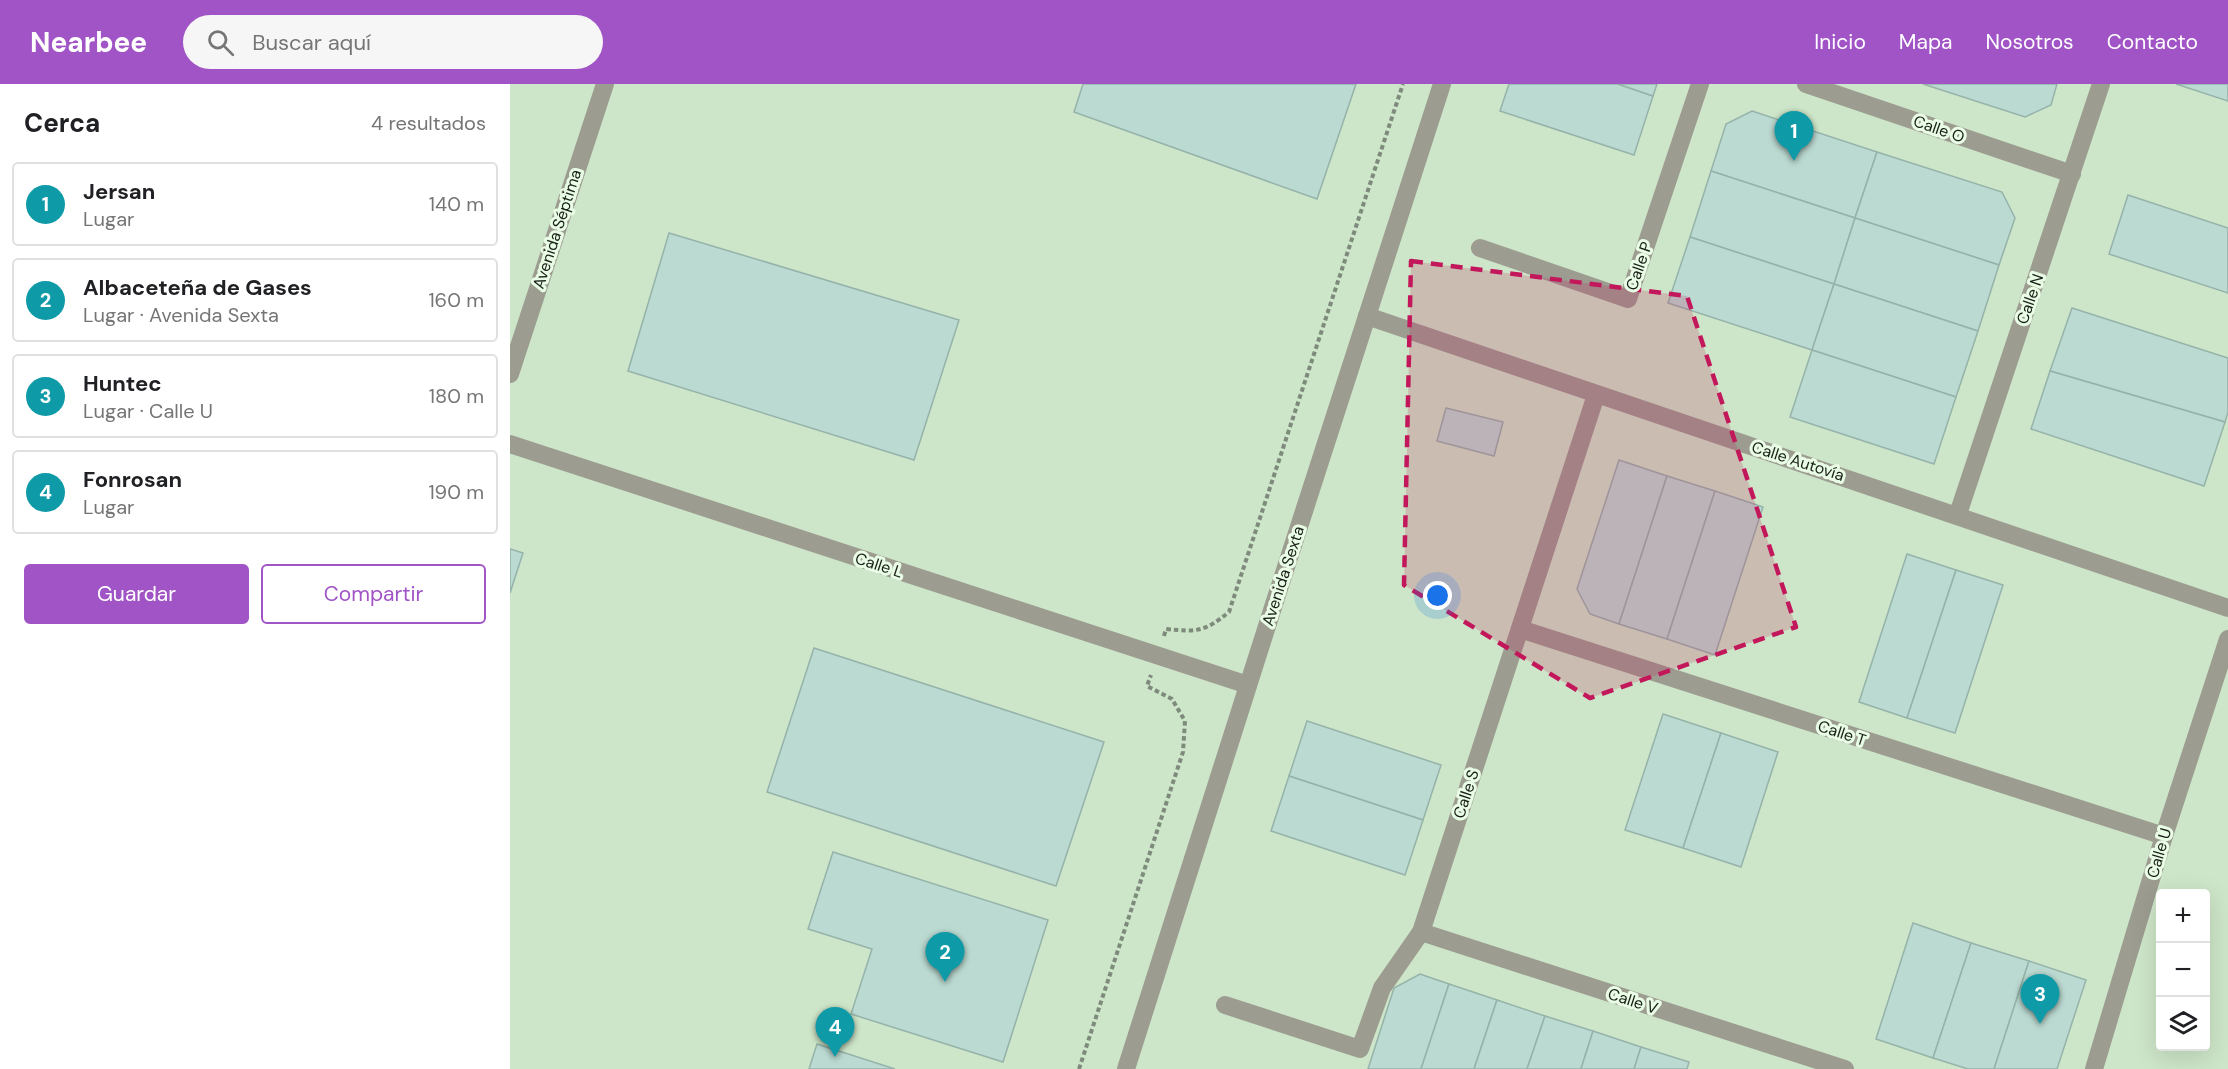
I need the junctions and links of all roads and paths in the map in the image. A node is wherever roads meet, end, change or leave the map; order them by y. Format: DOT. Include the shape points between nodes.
graph roads {
  1 [pos="605,84"];
  2 [pos="1402,84"];
  3 [pos="1442,84"];
  4 [pos="1700,84"];
  5 [pos="1806,84"];
  6 [pos="2101,84"];
  7 [pos="2072,174"];
  8 [pos="1480,248"];
  9 [pos="1367,316"];
  10 [pos="510,374"];
  11 [pos="1596,395"];
  12 [pos="510,444"];
  13 [pos="1958,514"];
  14 [pos="2228,608"];
  15 [pos="1520,629"];
  16 [pos="2228,639"];
  17 [pos="1157,655"];
  18 [pos="1248,685"];
  19 [pos="2164,836"];
  20 [pos="1421,932"];
  21 [pos="1225,1005"];
  22 [pos="1079,1069"];
  23 [pos="1126,1069"];
  24 [pos="1845,1069"];
  25 [pos="2094,1069"];
  1 -- 10 [label="street, Avenida Séptima"];
  2 -- 17 [label="path" via="1229,612 1211,627 1189,631 1166,629"];
  3 -- 9 [label="street, Avenida Sexta"];
  4 -- 8 [label="street, Calle P" via="1628,299"];
  5 -- 7 [label="street, Calle O"];
  6 -- 7 [label="street, Calle N"];
  7 -- 13 [label="street, Calle N"];
  9 -- 11 [label="street, Calle Autovía"];
  9 -- 18 [label="street, Avenida Sexta"];
  11 -- 13 [label="street, Calle Autovía"];
  11 -- 15 [label="street, Calle S"];
  12 -- 17 [label="street, Calle L"];
  13 -- 14 [label="street, Calle Autovía"];
  15 -- 19 [label="street, Calle T"];
  15 -- 20 [label="street, Calle S"];
  16 -- 19 [label="street, Calle U"];
  17 -- 18 [label="street, Calle L"];
  17 -- 22 [label="path" via="1147,686 1172,699 1185,721 1183,752"];
  18 -- 23 [label="street, Avenida Sexta"];
  19 -- 25 [label="street, Calle U"];
  20 -- 21 [label="street, Calle S" via="1382,988 1360,1049"];
  20 -- 24 [label="street, Calle V"];
}
